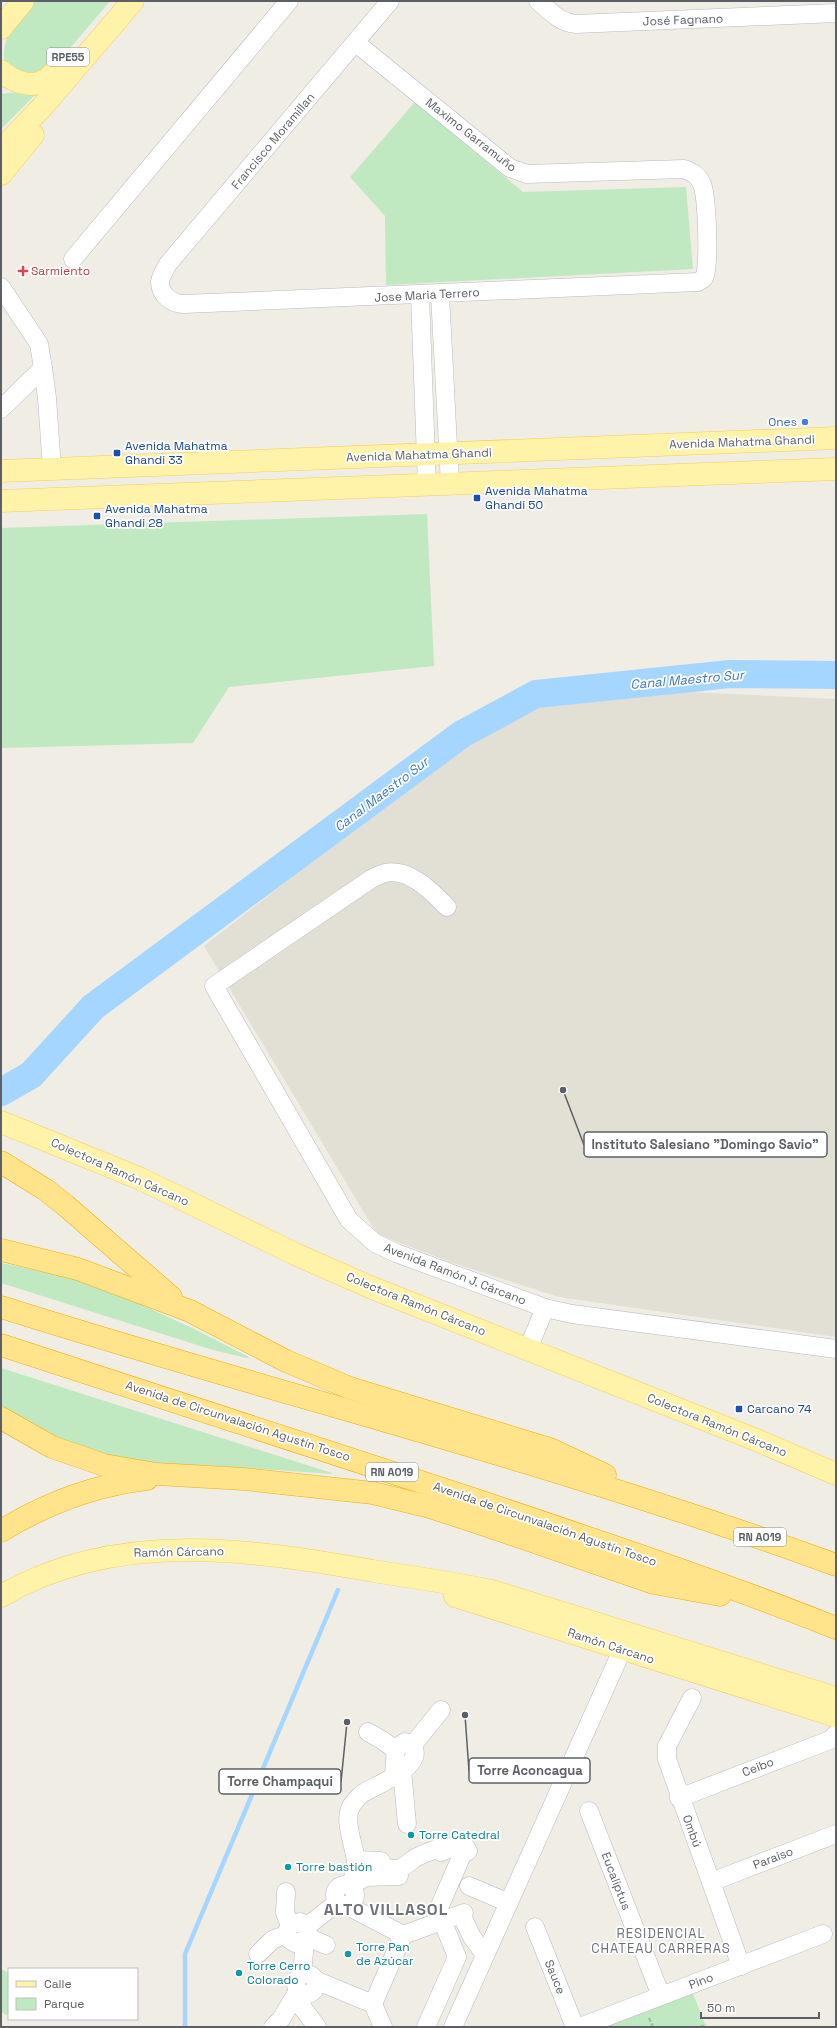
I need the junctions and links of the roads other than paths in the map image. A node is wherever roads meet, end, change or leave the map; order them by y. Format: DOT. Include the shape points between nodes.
graph roads {
  1 [pos="9,1"];
  2 [pos="23,1"];
  3 [pos="289,1"];
  4 [pos="390,1"];
  5 [pos="538,1"];
  6 [pos="131,3"];
  7 [pos="1,10"];
  8 [pos="836,13"];
  9 [pos="1,28"];
  10 [pos="356,43"];
  11 [pos="1,71"];
  12 [pos="28,84"];
  13 [pos="1,86"];
  14 [pos="43,106"];
  15 [pos="1,150"];
  16 [pos="1,174"];
  17 [pos="73,259"];
  18 [pos="704,278"];
  19 [pos="160,283"];
  20 [pos="440,294"];
  21 [pos="420,295"];
  22 [pos="2,297"];
  23 [pos="43,368"];
  24 [pos="1,409"];
  25 [pos="836,438"];
  26 [pos="427,454"];
  27 [pos="448,454"];
  28 [pos="52,469"];
  29 [pos="836,469"];
  30 [pos="1,471"];
  31 [pos="450,484"];
  32 [pos="427,486"];
  33 [pos="1,501"];
  34 [pos="447,907"];
  35 [pos="1,1122"];
  36 [pos="1,1162"];
  37 [pos="1,1250"];
  38 [pos="1,1307"];
  39 [pos="545,1308"];
  40 [pos="190,1311"];
  41 [pos="1,1345"];
  42 [pos="836,1348"];
  43 [pos="528,1349"];
  44 [pos="1,1418"];
  45 [pos="836,1474"];
  46 [pos="178,1476"];
  47 [pos="684,1512"];
  48 [pos="1,1531"];
  49 [pos="836,1565"];
  50 [pos="1,1596"];
  51 [pos="780,1606"];
  52 [pos="836,1628"];
  53 [pos="626,1642"];
  54 [pos="692,1698"];
  55 [pos="836,1698"];
  56 [pos="441,1710"];
  57 [pos="836,1716"];
  58 [pos="368,1732"];
  59 [pos="836,1734"];
  60 [pos="404,1748"];
  61 [pos="398,1773"];
  62 [pos="680,1798"];
  63 [pos="589,1811"];
  64 [pos="407,1824"];
  65 [pos="836,1834"];
  66 [pos="356,1860"];
  67 [pos="408,1876"];
  68 [pos="711,1882"];
  69 [pos="350,1886"];
  70 [pos="476,1889"];
  71 [pos="286,1892"];
  72 [pos="342,1903"];
  73 [pos="509,1903"];
  74 [pos="441,1921"];
  75 [pos="535,1927"];
  76 [pos="299,1933"];
  77 [pos="823,1934"];
  78 [pos="403,1935"];
  79 [pos="326,1945"];
  80 [pos="258,1954"];
  81 [pos="485,1955"];
  82 [pos="741,1966"];
  83 [pos="304,1984"];
  84 [pos="661,1996"];
  85 [pos="373,2004"];
  86 [pos="283,2023"];
  87 [pos="317,2027"];
  88 [pos="383,2027"];
  89 [pos="426,2027"];
  90 [pos="453,2027"];
  91 [pos="575,2027"];
  92 [pos="580,2027"];
  1 -- 7 [label="main road"];
  2 -- 9 [label="main road"];
  3 -- 17 [label="street"];
  4 -- 10 [label="street, Francisco Moramillan"];
  5 -- 8 [label="street, José Fagnano" via="559,19 576,24"];
  6 -- 12 [label="main road, RPE55" via="100,22 45,80"];
  6 -- 14 [label="main road, RPE55"];
  10 -- 18 [label="street, Maximo Garramuño" via="518,172 527,174 684,169 692,172 698,177 704,191 708,257 707,273"];
  10 -- 19 [label="street, Francisco Moramillan" via="168,264"];
  11 -- 12 [label="main road" via="14,80"];
  12 -- 13 [label="main road"];
  14 -- 15 [label="main road, RPE55"];
  14 -- 16 [label="main road" via="33,135"];
  18 -- 20 [label="street, Jose Maria Terrero" via="698,282"];
  19 -- 21 [label="street, Jose Maria Terrero" via="163,293 177,304"];
  20 -- 21 [label="street, Jose Maria Terrero"];
  20 -- 27 [label="street"];
  21 -- 26 [label="street"];
  22 -- 23 [label="street" via="39,344"];
  23 -- 24 [label="street"];
  23 -- 28 [label="street"];
  25 -- 27 [label="main road, Avenida Mahatma Ghandi"];
  26 -- 27 [label="main road, Avenida Mahatma Ghandi"];
  26 -- 28 [label="main road, Avenida Mahatma Ghandi"];
  26 -- 32 [label="street"];
  27 -- 31 [label="street"];
  28 -- 30 [label="main road, Avenida Mahatma Ghandi"];
  29 -- 31 [label="main road"];
  31 -- 32 [label="main road"];
  32 -- 33 [label="main road"];
  34 -- 39 [label="street, Avenida Ramón J. Cárcano" via="425,886 402,874 386,873 371,879 214,986 338,1204 361,1232 375,1243 396,1253"];
  35 -- 43 [label="main road, Colectora Ramón Cárcano" via="141,1179 302,1257"];
  36 -- 40 [label="highway" via="66,1205 141,1272"];
  37 -- 40 [label="highway" via="78,1269"];
  38 -- 47 [label="highway, RN A019"];
  39 -- 42 [label="street, Avenida Ramón J. Cárcano" via="572,1314"];
  39 -- 43 [label="street"];
  40 -- 47 [label="highway" via="319,1376 550,1450"];
  41 -- 51 [label="highway, Avenida de Circunvalación Agustín Tosco / RN A019" via="338,1454 685,1571"];
  43 -- 45 [label="main road, Colectora Ramón Cárcano"];
  44 -- 46 [label="highway" via="40,1441 84,1460 127,1470"];
  46 -- 48 [label="highway" via="141,1480 83,1493 46,1507"];
  46 -- 51 [label="highway" via="244,1479 373,1493 430,1507 654,1583"];
  47 -- 49 [label="highway, RN A019"];
  50 -- 53 [label="main road, Ramón Cárcano" via="20,1585 63,1568 129,1552 204,1550 245,1553 334,1564 492,1591"];
  51 -- 52 [label="highway, Avenida de Circunvalación Agustín Tosco / RN A019"];
  53 -- 55 [label="main road, Ramón Cárcano"];
  53 -- 57 [label="main road, Ramón Cárcano"];
  53 -- 73 [label="street"];
  54 -- 62 [label="street, Ombú" via="667,1746 666,1759"];
  56 -- 60 [label="street"];
  58 -- 60 [label="street"];
  59 -- 62 [label="street, Ceibo" via="830,1740"];
  60 -- 61 [label="street" via="415,1751 414,1758 409,1766"];
  61 -- 64 [label="street"];
  61 -- 66 [label="street" via="363,1793 351,1806 348,1820"];
  62 -- 68 [label="street, Ombú"];
  63 -- 84 [label="street, Eucaliptus"];
  65 -- 68 [label="street, Paraiso"];
  66 -- 69 [label="street"];
  66 -- 74 [label="street" via="381,1861 380,1866 402,1868 424,1854 431,1862 454,1850 462,1855 438,1910"];
  67 -- 69 [label="street" via="366,1877"];
  68 -- 82 [label="street, Ombú"];
  69 -- 72 [label="street" via="344,1885 337,1890 335,1896"];
  70 -- 73 [label="street"];
  71 -- 76 [label="street" via="285,1913"];
  72 -- 76 [label="street"];
  72 -- 78 [label="street"];
  73 -- 81 [label="street"];
  74 -- 78 [label="street"];
  74 -- 81 [label="street" via="464,1915 472,1937"];
  74 -- 89 [label="street" via="457,1957"];
  75 -- 91 [label="street, Sauce"];
  76 -- 79 [label="street"];
  76 -- 80 [label="street" via="272,1940"];
  76 -- 83 [label="street"];
  77 -- 82 [label="street, Pino"];
  78 -- 85 [label="street"];
  81 -- 90 [label="street"];
  82 -- 84 [label="street, Pino"];
  83 -- 85 [label="street"];
  83 -- 86 [label="street"];
  83 -- 87 [label="street" via="302,2008"];
  84 -- 92 [label="street, Pino"];
  85 -- 88 [label="street"];
}
